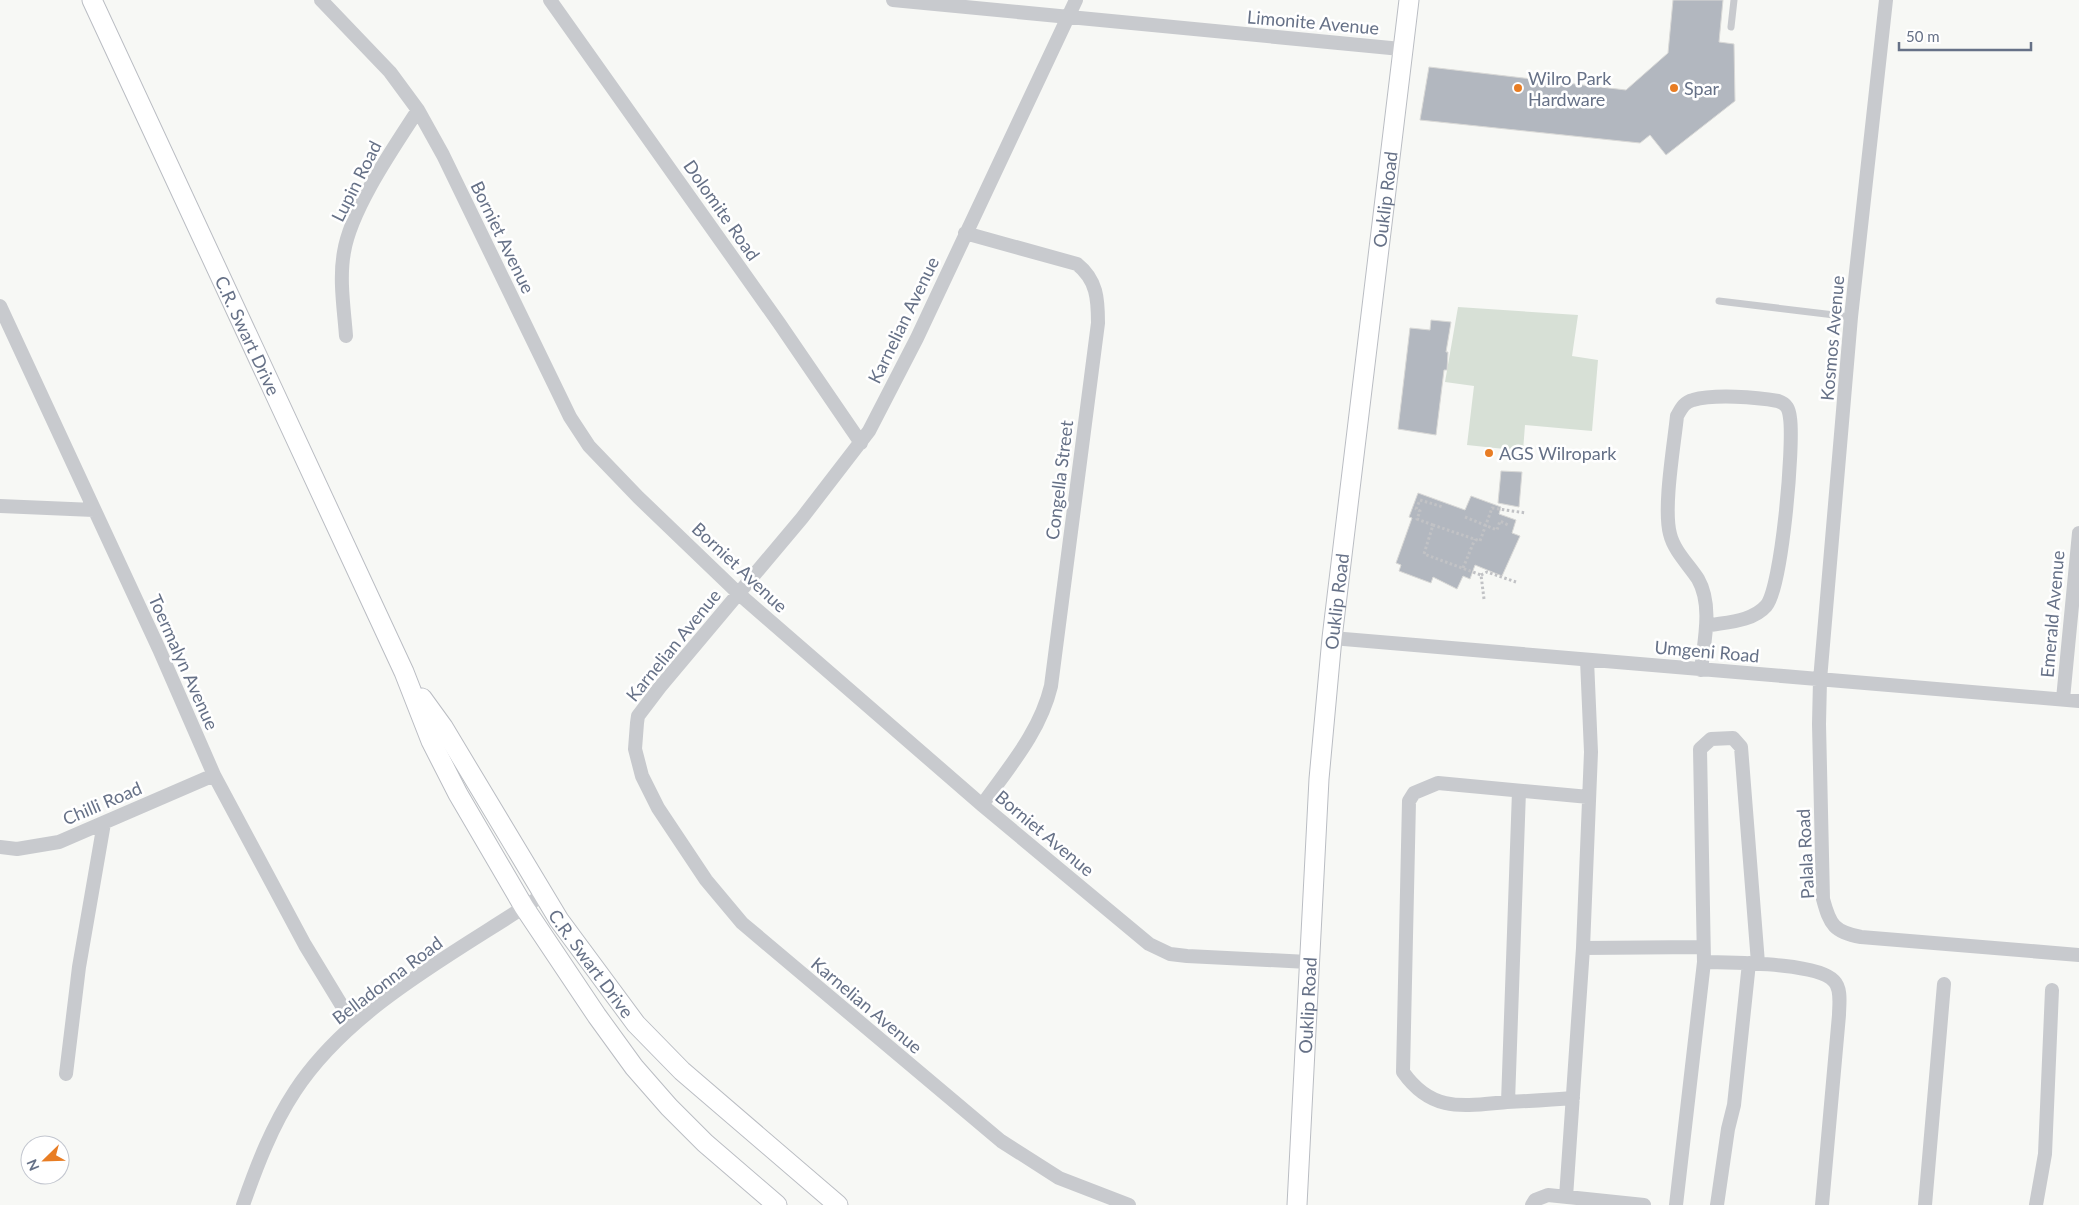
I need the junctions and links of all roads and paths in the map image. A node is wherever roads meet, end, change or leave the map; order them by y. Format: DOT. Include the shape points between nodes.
graph roads {
  1 [pos="92,0"];
  2 [pos="321,0"];
  3 [pos="550,0"];
  4 [pos="893,0"];
  5 [pos="1076,0"];
  6 [pos="1409,0"];
  7 [pos="1734,0"];
  8 [pos="1886,0"];
  9 [pos="1067,18"];
  10 [pos="1731,28"];
  11 [pos="1401,49"];
  12 [pos="418,110"];
  13 [pos="965,233"];
  14 [pos="1719,301"];
  15 [pos="0,306"];
  16 [pos="1851,318"];
  17 [pos="346,336"];
  18 [pos="861,443"];
  19 [pos="0,506"];
  20 [pos="1443,507"];
  21 [pos="94,510"];
  22 [pos="1526,513"];
  23 [pos="1465,517"];
  24 [pos="1433,525"];
  25 [pos="1508,525"];
  26 [pos="1486,526"];
  27 [pos="2079,533"];
  28 [pos="1475,539"];
  29 [pos="1464,568"];
  30 [pos="1481,576"];
  31 [pos="1516,582"];
  32 [pos="740,594"];
  33 [pos="1484,599"];
  34 [pos="1706,626"];
  35 [pos="1332,638"];
  36 [pos="1587,660"];
  37 [pos="1701,670"];
  38 [pos="404,672"];
  39 [pos="1820,680"];
  40 [pos="2063,699"];
  41 [pos="2079,700"];
  42 [pos="214,775"];
  43 [pos="1519,791"];
  44 [pos="1589,797"];
  45 [pos="982,805"];
  46 [pos="104,823"];
  47 [pos="0,851"];
  48 [pos="544,894"];
  49 [pos="524,907"];
  50 [pos="1702,947"];
  51 [pos="1583,948"];
  52 [pos="2079,955"];
  53 [pos="1308,962"];
  54 [pos="1704,962"];
  55 [pos="1754,963"];
  56 [pos="1944,984"];
  57 [pos="2052,990"];
  58 [pos="353,1024"];
  59 [pos="66,1074"];
  60 [pos="1573,1098"];
  61 [pos="1508,1102"];
  62 [pos="1566,1197"];
  63 [pos="1602,1203"];
  64 [pos="244,1205"];
  65 [pos="777,1205"];
  66 [pos="838,1205"];
  67 [pos="1128,1205"];
  68 [pos="1297,1205"];
  69 [pos="1532,1205"];
  70 [pos="1644,1205"];
  71 [pos="1676,1205"];
  72 [pos="1717,1205"];
  73 [pos="1822,1205"];
  74 [pos="1925,1205"];
  75 [pos="2036,1205"];
  1 -- 38 [label="main road, C.R. Swart Drive"];
  2 -- 12 [label="street, Borniet Avenue" via="390,72"];
  3 -- 18 [label="street, Dolomite Road"];
  4 -- 9 [label="street, Limonite Avenue"];
  5 -- 9 [label="street, Karnelian Avenue"];
  6 -- 11 [label="main road, Ouklip Road"];
  7 -- 10 [label="lane"];
  8 -- 16 [label="street, Kosmos Avenue"];
  9 -- 11 [label="street, Limonite Avenue"];
  9 -- 13 [label="street, Karnelian Avenue"];
  11 -- 35 [label="main road, Ouklip Road"];
  12 -- 17 [label="street, Lupin Road" via="364,199 346,242 342,287"];
  12 -- 32 [label="street, Borniet Avenue" via="580,433 638,497"];
  13 -- 18 [label="street, Karnelian Avenue" via="917,338"];
  13 -- 45 [label="street, Congella Street" via="1077,264 1087,272 1098,296 1098,323 1051,686 1033,734"];
  14 -- 16 [label="lane"];
  15 -- 21 [label="street, Toermalyn Avenue"];
  16 -- 39 [label="street, Kosmos Avenue"];
  18 -- 32 [label="street, Karnelian Avenue"];
  19 -- 21 [label="street"];
  20 -- 24 [label="path" via="1420,500 1417,518"];
  21 -- 42 [label="street, Toermalyn Avenue"];
  22 -- 26 [label="path" via="1492,508"];
  23 -- 26 [label="path"];
  24 -- 28 [label="path"];
  24 -- 29 [label="path" via="1424,554"];
  25 -- 26 [label="path" via="1500,521 1498,530"];
  26 -- 28 [label="path" via="1480,541"];
  27 -- 40 [label="street, Emerald Avenue"];
  28 -- 29 [label="path"];
  29 -- 30 [label="path"];
  30 -- 31 [label="path" via="1487,572"];
  30 -- 33 [label="path"];
  32 -- 45 [label="street, Borniet Avenue"];
  32 -- 67 [label="street, Karnelian Avenue" via="638,716 635,735 638,760 658,808 710,885 752,934 1001,1141 1058,1178"];
  34 -- 34 [label="street" via="1704,592 1669,533 1677,416 1692,400 1716,398 1785,403 1792,440 1778,566 1771,599 1766,607 1743,619"];
  34 -- 37 [label="street"];
  35 -- 36 [label="street, Umgeni Road"];
  35 -- 53 [label="main road, Ouklip Road" via="1319,779"];
  36 -- 37 [label="street, Umgeni Road"];
  36 -- 44 [label="street" via="1591,752"];
  37 -- 39 [label="street, Umgeni Road"];
  38 -- 48 [label="main road, C.R. Swart Drive" via="443,727"];
  38 -- 49 [label="main road, C.R. Swart Drive" via="441,761"];
  39 -- 40 [label="street, Umgeni Road"];
  39 -- 52 [label="street, Palala Road" via="1823,899 1833,926 1844,934 1861,937"];
  40 -- 41 [label="street, Umgeni Road"];
  42 -- 46 [label="street, Chilli Road"];
  42 -- 58 [label="street, Toermalyn Avenue" via="305,945"];
  43 -- 44 [label="street"];
  43 -- 61 [label="street"];
  43 -- 61 [label="street" via="1438,783 1414,793 1409,801 1403,1072 1413,1087 1431,1099 1458,1106"];
  44 -- 51 [label="street"];
  45 -- 53 [label="street, Borniet Avenue" via="1160,950 1187,956"];
  46 -- 47 [label="street, Chilli Road" via="59,842"];
  46 -- 59 [label="street" via="79,967"];
  48 -- 49 [label="street, Belladonna Road"];
  48 -- 66 [label="main road, C.R. Swart Drive" via="559,920 636,1024 682,1071"];
  49 -- 58 [label="street, Belladonna Road" via="406,984"];
  49 -- 65 [label="main road, C.R. Swart Drive" via="634,1067 705,1143"];
  50 -- 51 [label="street"];
  50 -- 54 [label="street"];
  50 -- 55 [label="street" via="1700,750 1711,739 1733,738 1742,752"];
  51 -- 60 [label="street"];
  53 -- 68 [label="main road, Ouklip Road"];
  54 -- 55 [label="street"];
  54 -- 71 [label="street"];
  55 -- 72 [label="street"];
  55 -- 73 [label="street" via="1813,970 1834,981 1838,988"];
  56 -- 74 [label="street"];
  57 -- 75 [label="street" via="2045,1154"];
  58 -- 64 [label="street, Belladonna Road" via="296,1090 272,1132"];
  60 -- 61 [label="street"];
  60 -- 62 [label="street"];
  62 -- 63 [label="street"];
  62 -- 69 [label="street" via="1542,1196"];
  63 -- 70 [label="street"];
}
